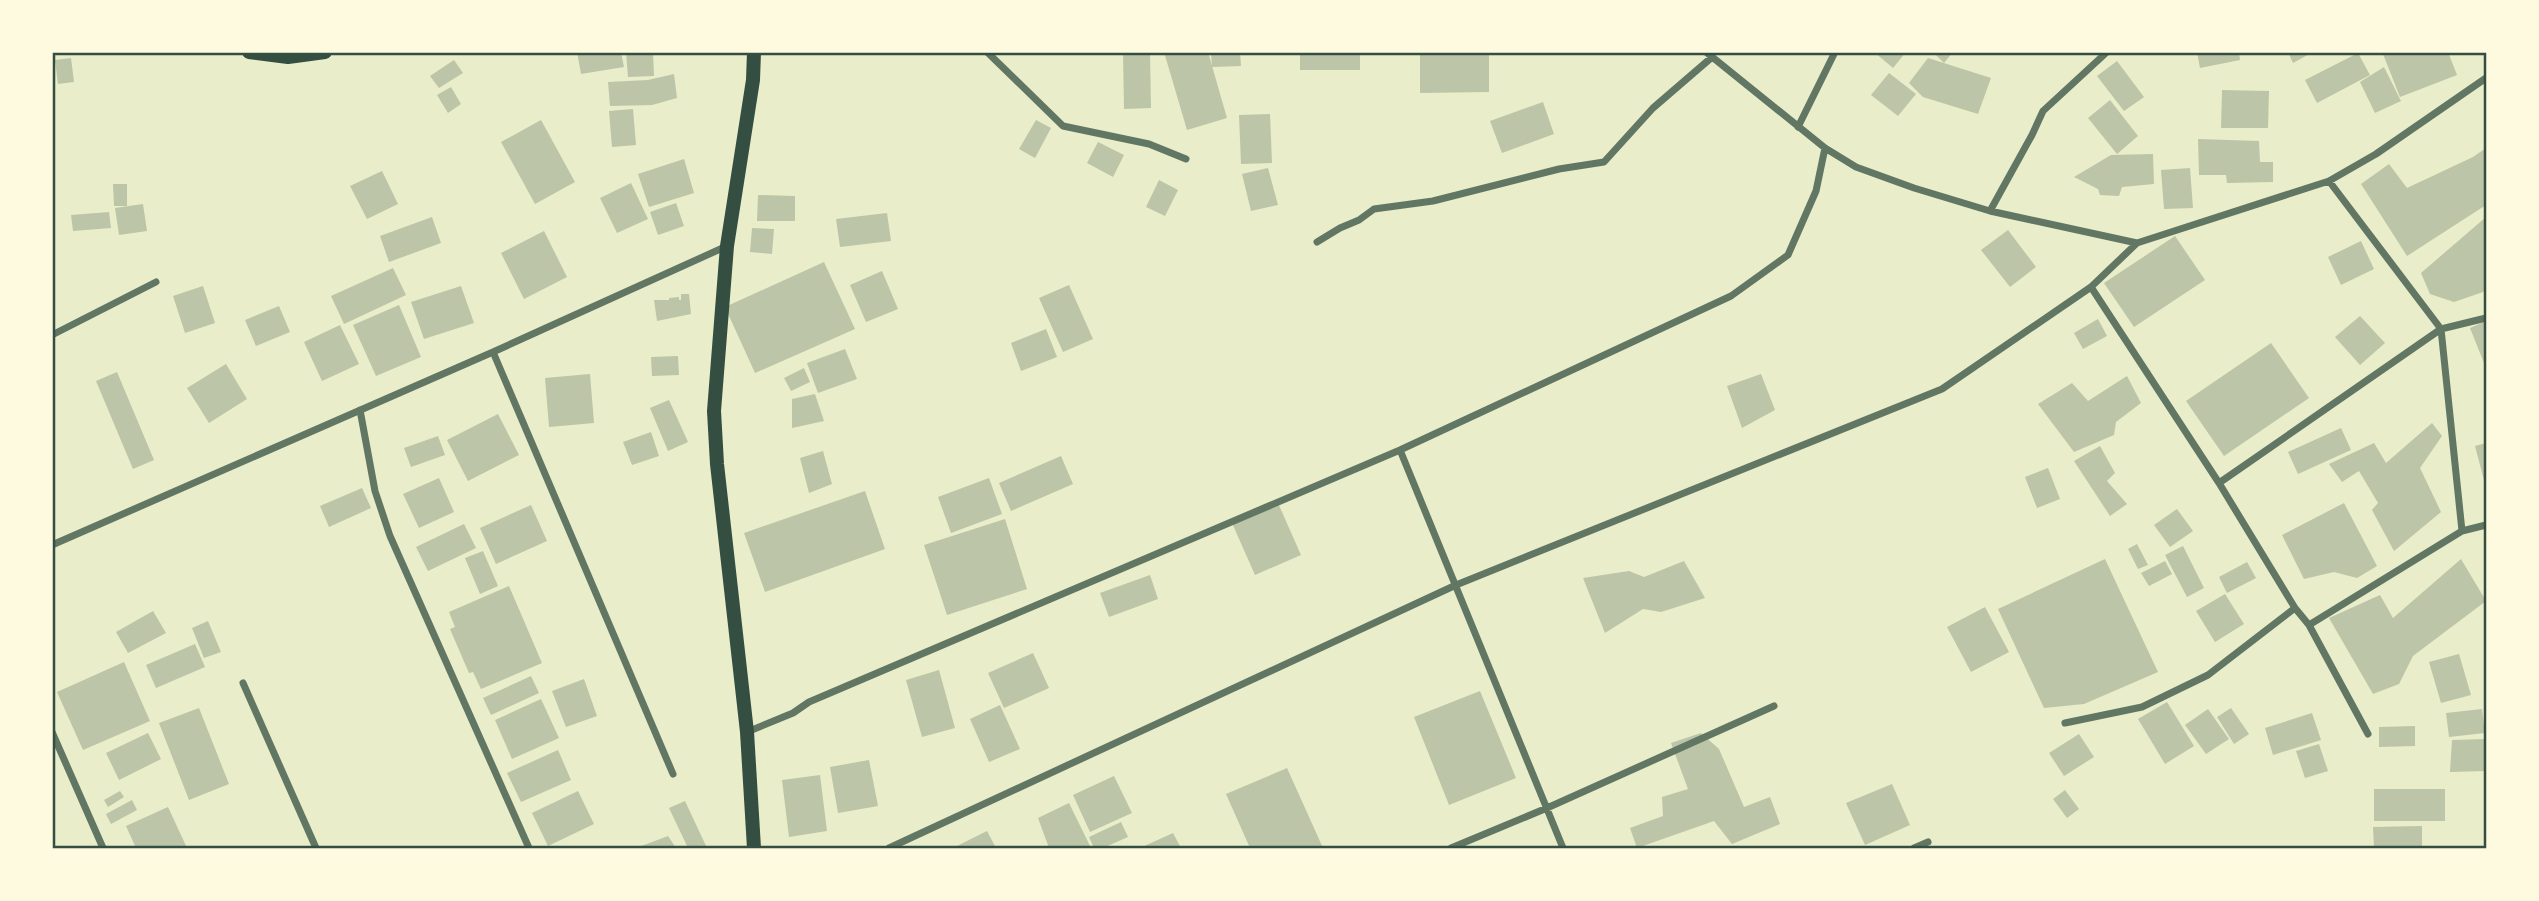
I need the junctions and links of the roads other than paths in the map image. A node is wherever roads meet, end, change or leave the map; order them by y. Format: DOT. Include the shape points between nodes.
graph roads {
  1 [pos="249,52"];
  2 [pos="325,52"];
  3 [pos="754,52"];
  4 [pos="987,52"];
  5 [pos="1835,52"];
  6 [pos="2107,52"];
  7 [pos="1709,55"];
  8 [pos="2487,78"];
  9 [pos="1798,127"];
  10 [pos="1825,148"];
  11 [pos="1186,159"];
  12 [pos="2329,181"];
  13 [pos="1990,211"];
  14 [pos="1317,242"];
  15 [pos="2137,243"];
  16 [pos="727,246"];
  17 [pos="156,282"];
  18 [pos="2091,287"];
  19 [pos="2487,318"];
  20 [pos="2441,329"];
  21 [pos="52,335"];
  22 [pos="493,352"];
  23 [pos="360,410"];
  24 [pos="1400,450"];
  25 [pos="2220,482"];
  26 [pos="2487,525"];
  27 [pos="2462,531"];
  28 [pos="52,545"];
  29 [pos="1456,585"];
  30 [pos="2295,608"];
  31 [pos="2309,625"];
  32 [pos="243,683"];
  33 [pos="1774,706"];
  34 [pos="2065,723"];
  35 [pos="52,732"];
  36 [pos="747,732"];
  37 [pos="2368,734"];
  38 [pos="673,774"];
  39 [pos="1547,808"];
  40 [pos="1928,842"];
  41 [pos="103,849"];
  42 [pos="316,849"];
  43 [pos="529,849"];
  44 [pos="754,849"];
  45 [pos="889,849"];
  46 [pos="1451,849"];
  47 [pos="1563,849"];
  48 [pos="1914,849"];
  1 -- 2 [label="main road" via="288,57"];
  3 -- 16 [label="main road"];
  4 -- 11 [label="street" via="1063,126 1149,144"];
  5 -- 9 [label="street"];
  6 -- 13 [label="street" via="2043,111"];
  7 -- 9 [label="street"];
  7 -- 14 [label="street" via="1604,162 1433,201 1374,209"];
  8 -- 12 [label="street"];
  9 -- 10 [label="street"];
  10 -- 13 [label="street" via="1856,167"];
  10 -- 24 [label="street" via="1816,191 1788,255 1731,296"];
  12 -- 15 [label="street"];
  12 -- 20 [label="street"];
  13 -- 15 [label="street"];
  15 -- 18 [label="street"];
  16 -- 22 [label="street"];
  16 -- 36 [label="main road" via="714,411"];
  17 -- 21 [label="street"];
  18 -- 25 [label="street"];
  18 -- 29 [label="street" via="1942,389"];
  19 -- 20 [label="street"];
  20 -- 25 [label="street"];
  20 -- 27 [label="street"];
  22 -- 23 [label="street"];
  22 -- 38 [label="street"];
  23 -- 28 [label="street"];
  23 -- 43 [label="street" via="375,491 390,536"];
  24 -- 29 [label="street"];
  24 -- 36 [label="street"];
  25 -- 30 [label="street"];
  26 -- 27 [label="street"];
  27 -- 31 [label="street"];
  29 -- 39 [label="street"];
  29 -- 45 [label="street"];
  30 -- 31 [label="street"];
  30 -- 34 [label="street" via="2208,675 2142,707"];
  31 -- 37 [label="street"];
  32 -- 42 [label="street"];
  33 -- 39 [label="street"];
  35 -- 41 [label="street"];
  36 -- 44 [label="main road"];
  39 -- 46 [label="street"];
  39 -- 47 [label="street"];
  40 -- 48 [label="street"];
}
